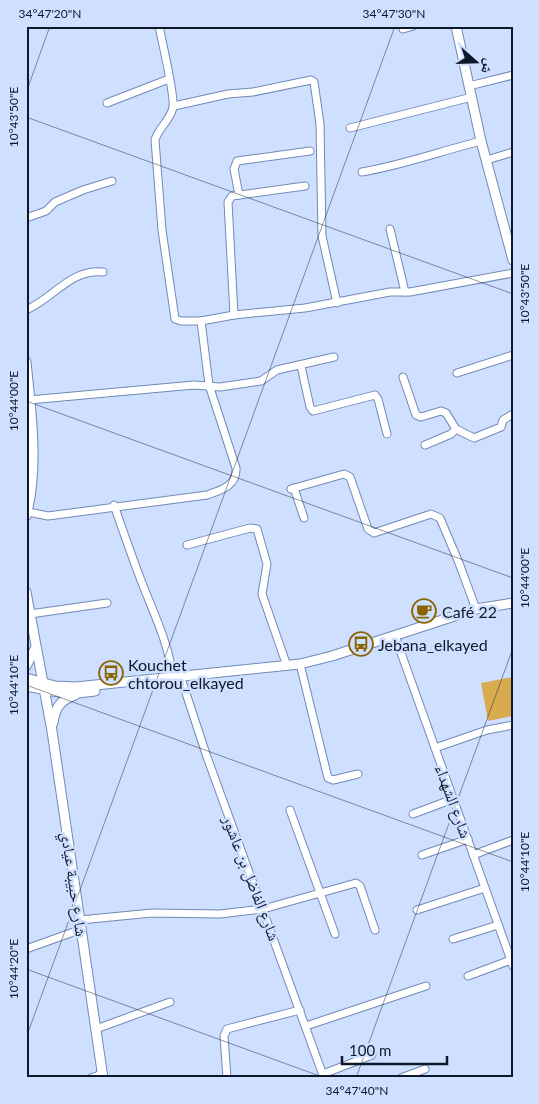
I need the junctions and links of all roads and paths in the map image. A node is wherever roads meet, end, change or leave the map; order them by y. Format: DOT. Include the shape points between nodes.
graph roads {
  1 [pos="159,26"];
  2 [pos="414,26"];
  3 [pos="456,26"];
  4 [pos="403,29"];
  5 [pos="513,75"];
  6 [pos="169,79"];
  7 [pos="470,86"];
  8 [pos="472,97"];
  9 [pos="107,103"];
  10 [pos="174,106"];
  11 [pos="350,128"];
  12 [pos="481,141"];
  13 [pos="310,151"];
  14 [pos="513,152"];
  15 [pos="487,160"];
  16 [pos="362,172"];
  17 [pos="112,181"];
  18 [pos="305,186"];
  19 [pos="239,196"];
  20 [pos="26,218"];
  21 [pos="390,228"];
  22 [pos="512,247"];
  23 [pos="513,260"];
  24 [pos="103,272"];
  25 [pos="513,273"];
  26 [pos="405,292"];
  27 [pos="337,303"];
  28 [pos="26,310"];
  29 [pos="234,315"];
  30 [pos="201,321"];
  31 [pos="513,355"];
  32 [pos="334,357"];
  33 [pos="26,362"];
  34 [pos="301,366"];
  35 [pos="457,373"];
  36 [pos="403,377"];
  37 [pos="209,385"];
  38 [pos="28,403"];
  39 [pos="513,414"];
  40 [pos="456,429"];
  41 [pos="387,434"];
  42 [pos="425,445"];
  43 [pos="114,505"];
  44 [pos="27,514"];
  45 [pos="304,518"];
  46 [pos="187,545"];
  47 [pos="26,592"];
  48 [pos="107,603"];
  49 [pos="513,603"];
  50 [pos="513,608"];
  51 [pos="478,609"];
  52 [pos="30,614"];
  53 [pos="394,636"];
  54 [pos="35,641"];
  55 [pos="300,664"];
  56 [pos="26,666"];
  57 [pos="287,666"];
  58 [pos="26,678"];
  59 [pos="177,678"];
  60 [pos="157,680"];
  61 [pos="26,686"];
  62 [pos="43,686"];
  63 [pos="80,694"];
  64 [pos="513,725"];
  65 [pos="52,731"];
  66 [pos="435,748"];
  67 [pos="358,774"];
  68 [pos="453,799"];
  69 [pos="290,810"];
  70 [pos="413,814"];
  71 [pos="468,839"];
  72 [pos="513,840"];
  73 [pos="473,854"];
  74 [pos="422,855"];
  75 [pos="485,888"];
  76 [pos="322,893"];
  77 [pos="263,909"];
  78 [pos="417,910"];
  79 [pos="81,925"];
  80 [pos="498,925"];
  81 [pos="375,930"];
  82 [pos="335,934"];
  83 [pos="453,939"];
  84 [pos="26,949"];
  85 [pos="512,963"];
  86 [pos="468,976"];
  87 [pos="426,986"];
  88 [pos="170,1002"];
  89 [pos="300,1010"];
  90 [pos="306,1026"];
  91 [pos="96,1029"];
  92 [pos="372,1055"];
  93 [pos="425,1070"];
  94 [pos="102,1076"];
  95 [pos="324,1076"];
  96 [pos="91,1078"];
  97 [pos="227,1078"];
  98 [pos="401,1078"];
  1 -- 6 [label="street"];
  2 -- 4 [label="street"];
  3 -- 7 [label="street"];
  5 -- 7 [label="street"];
  6 -- 9 [label="street"];
  6 -- 10 [label="street"];
  7 -- 8 [label="street"];
  8 -- 11 [label="street"];
  8 -- 12 [label="street"];
  10 -- 27 [label="street" via="228,94 314,82 320,124 322,236"];
  10 -- 30 [label="street" via="155,140 162,230 175,319"];
  12 -- 15 [label="street"];
  12 -- 16 [label="street" via="400,165"];
  13 -- 19 [label="street" via="237,161 234,169"];
  14 -- 15 [label="street"];
  15 -- 22 [label="street"];
  17 -- 20 [label="street" via="55,202 46,211"];
  18 -- 19 [label="street"];
  19 -- 29 [label="street" via="232,196 226,208"];
  21 -- 26 [label="street"];
  22 -- 23 [label="street"];
  24 -- 28 [label="street" via="77,275"];
  25 -- 26 [label="street"];
  26 -- 27 [label="street"];
  27 -- 29 [label="street"];
  29 -- 30 [label="street"];
  30 -- 37 [label="street"];
  31 -- 35 [label="street"];
  32 -- 34 [label="street"];
  33 -- 38 [label="street"];
  34 -- 37 [label="street" via="277,370 261,381 220,387"];
  34 -- 41 [label="street" via="313,411 375,395"];
  36 -- 40 [label="street" via="416,415 422,417 441,411 446,413"];
  37 -- 38 [label="street"];
  37 -- 43 [label="street" via="236,468 234,480 220,491 206,495"];
  38 -- 44 [label="street" via="33,461"];
  39 -- 40 [label="street" via="503,420 500,427 474,438"];
  40 -- 42 [label="street"];
  43 -- 44 [label="street" via="48,516"];
  43 -- 59 [label="street, شارع الفاضل بن عاشور"];
  45 -- 51 [label="street" via="293,489 344,474 350,477 368,529 374,533 431,514 440,518"];
  46 -- 57 [label="street" via="250,528 257,529 267,564 262,594"];
  47 -- 52 [label="street, شارع حبيبة عيادي"];
  48 -- 52 [label="street"];
  49 -- 51 [label="street"];
  50 -- 51 [label="street"];
  51 -- 53 [label="street"];
  52 -- 54 [label="street, شارع حبيبة عيادي"];
  53 -- 55 [label="street"];
  53 -- 66 [label="street, شارع الشهداء"];
  54 -- 56 [label="street" via="34,653"];
  54 -- 62 [label="street, شارع حبيبة عيادي"];
  55 -- 57 [label="street"];
  55 -- 67 [label="street" via="328,778 333,780"];
  57 -- 59 [label="street"];
  58 -- 62 [label="street"];
  59 -- 60 [label="street"];
  59 -- 77 [label="street, شارع الفاضل بن عاشور"];
  60 -- 62 [label="street" via="76,687"];
  60 -- 63 [label="street"];
  61 -- 62 [label="street"];
  62 -- 63 [label="street"];
  62 -- 65 [label="street, شارع حبيبة عيادي"];
  63 -- 65 [label="street" via="61,702 54,715"];
  64 -- 66 [label="street" via="487,730"];
  65 -- 79 [label="street, شارع حبيبة عيادي"];
  66 -- 68 [label="street, شارع الشهداء"];
  68 -- 70 [label="street"];
  68 -- 71 [label="street, شارع الشهداء"];
  69 -- 76 [label="street"];
  71 -- 73 [label="street, شارع الشهداء"];
  71 -- 74 [label="street"];
  72 -- 73 [label="street"];
  73 -- 75 [label="street, شارع الشهداء"];
  75 -- 78 [label="street"];
  75 -- 80 [label="street, شارع الشهداء"];
  76 -- 77 [label="street"];
  76 -- 81 [label="street" via="357,884"];
  76 -- 82 [label="street"];
  77 -- 79 [label="street" via="220,914 152,913"];
  77 -- 89 [label="street, شارع الفاضل بن عاشور"];
  79 -- 84 [label="street"];
  79 -- 91 [label="street, شارع حبيبة عيادي"];
  80 -- 83 [label="street"];
  80 -- 85 [label="street, شارع الشهداء"];
  85 -- 86 [label="street"];
  87 -- 90 [label="street"];
  88 -- 91 [label="street"];
  89 -- 90 [label="street, شارع الفاضل بن عاشور"];
  89 -- 97 [label="street" via="227,1029 224,1036"];
  90 -- 95 [label="street, شارع الفاضل بن عاشور"];
  91 -- 94 [label="street, شارع حبيبة عيادي"];
  92 -- 95 [label="street"];
  93 -- 98 [label="street"];
  94 -- 96 [label="street"];
}
